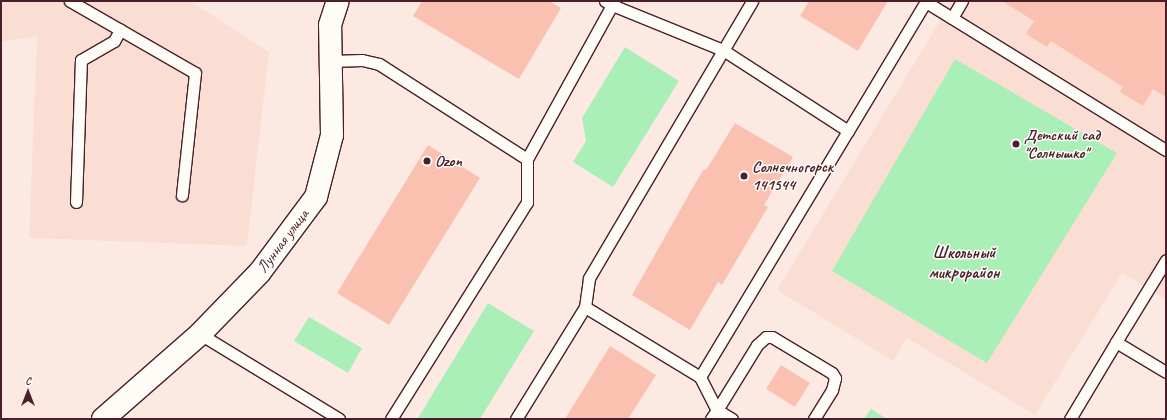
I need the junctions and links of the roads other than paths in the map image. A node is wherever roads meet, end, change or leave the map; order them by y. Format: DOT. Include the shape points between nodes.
graph roads {
  1 [pos="70,1"];
  2 [pos="338,1"];
  3 [pos="752,1"];
  4 [pos="926,1"];
  5 [pos="962,1"];
  6 [pos="610,2"];
  7 [pos="952,18"];
  8 [pos="120,30"];
  9 [pos="723,50"];
  10 [pos="331,61"];
  11 [pos="848,131"];
  12 [pos="1166,150"];
  13 [pos="527,159"];
  14 [pos="182,195"];
  15 [pos="76,202"];
  16 [pos="1166,260"];
  17 [pos="585,308"];
  18 [pos="200,334"];
  19 [pos="1116,342"];
  20 [pos="1166,372"];
  21 [pos="700,377"];
  22 [pos="714,414"];
  23 [pos="103,419"];
  24 [pos="339,419"];
  25 [pos="391,419"];
  26 [pos="516,419"];
  27 [pos="732,419"];
  28 [pos="814,419"];
  29 [pos="1070,419"];
  1 -- 8 [label="lane"];
  2 -- 10 [label="street, Лунная улица" via="330,25"];
  3 -- 9 [label="lane"];
  4 -- 7 [label="lane"];
  4 -- 11 [label="lane"];
  5 -- 7 [label="lane"];
  6 -- 9 [label="lane"];
  6 -- 13 [label="lane"];
  7 -- 12 [label="lane"];
  8 -- 14 [label="lane" via="195,73"];
  8 -- 15 [label="lane" via="114,41 81,60"];
  9 -- 11 [label="lane"];
  9 -- 17 [label="lane" via="589,278"];
  10 -- 13 [label="lane" via="362,60 379,64"];
  10 -- 18 [label="street, Лунная улица" via="332,135 316,197 260,272"];
  11 -- 21 [label="lane"];
  13 -- 25 [label="lane" via="527,202"];
  16 -- 19 [label="lane"];
  17 -- 21 [label="lane"];
  17 -- 26 [label="lane"];
  18 -- 23 [label="street, Лунная улица"];
  18 -- 24 [label="lane"];
  19 -- 20 [label="lane"];
  19 -- 29 [label="lane"];
  21 -- 22 [label="lane"];
  22 -- 27 [label="lane"];
  22 -- 28 [label="lane" via="756,345 766,337 772,337 832,373 835,378 832,390"];
}
